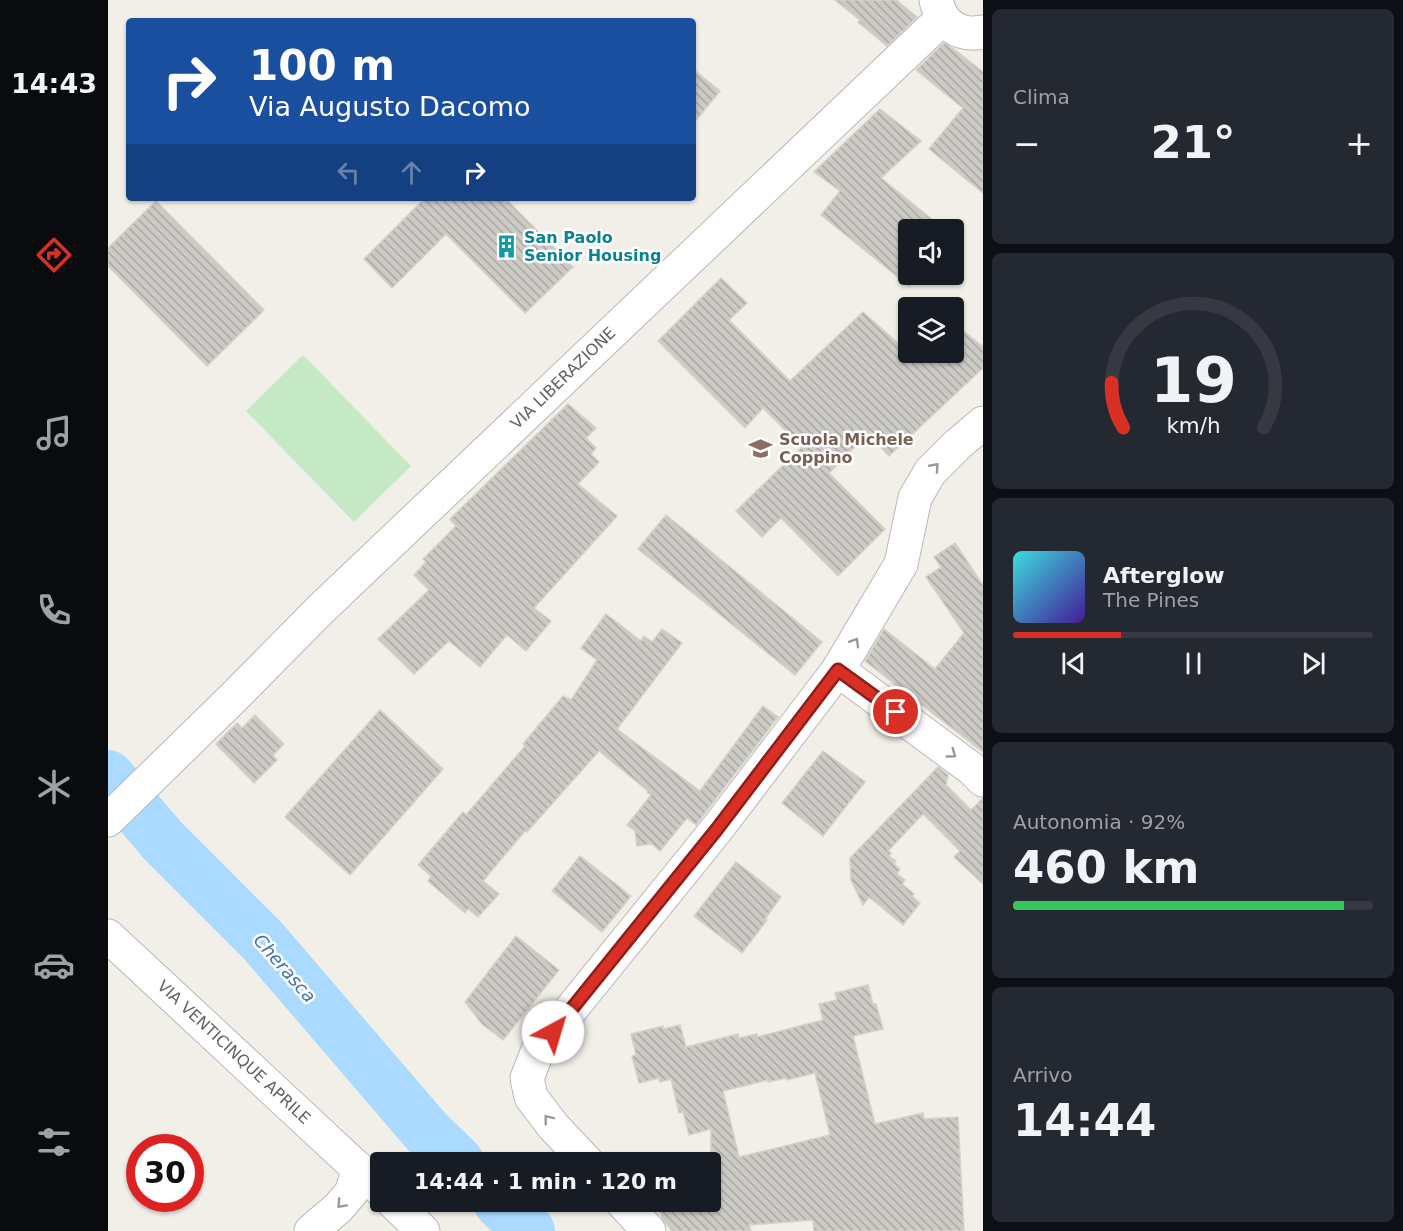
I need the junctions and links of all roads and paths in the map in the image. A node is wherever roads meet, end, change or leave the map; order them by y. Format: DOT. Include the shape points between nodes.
graph roads {
  1 [pos="939,9"];
  2 [pos="983,32"];
  3 [pos="983,423"];
  4 [pos="838,670"];
  5 [pos="983,780"];
  6 [pos="108,820"];
  7 [pos="108,936"];
  8 [pos="578,1152"];
  9 [pos="370,1179"];
  10 [pos="403,1212"];
  11 [pos="631,1212"];
  12 [pos="311,1231"];
  13 [pos="423,1231"];
  14 [pos="649,1231"];
  1 -- 2 [label="street" via="957,30"];
  1 -- 6 [label="street, VIA LIBERAZIONE"];
  4 -- 3 [label="street, one-way" via="902,564 915,498 930,472"];
  4 -- 5 [label="street, one-way"];
  8 -- 4 [label="street, one-way" via="531,1097 527,1078 538,1050 717,829"];
  7 -- 9 [label="street, VIA VENTICINQUE APRILE"];
  9 -- 12 [label="street, VIA VENTICINQUE APRILE, one-way"];
  10 -- 13 [label="street"];
  11 -- 14 [label="street"];
}
